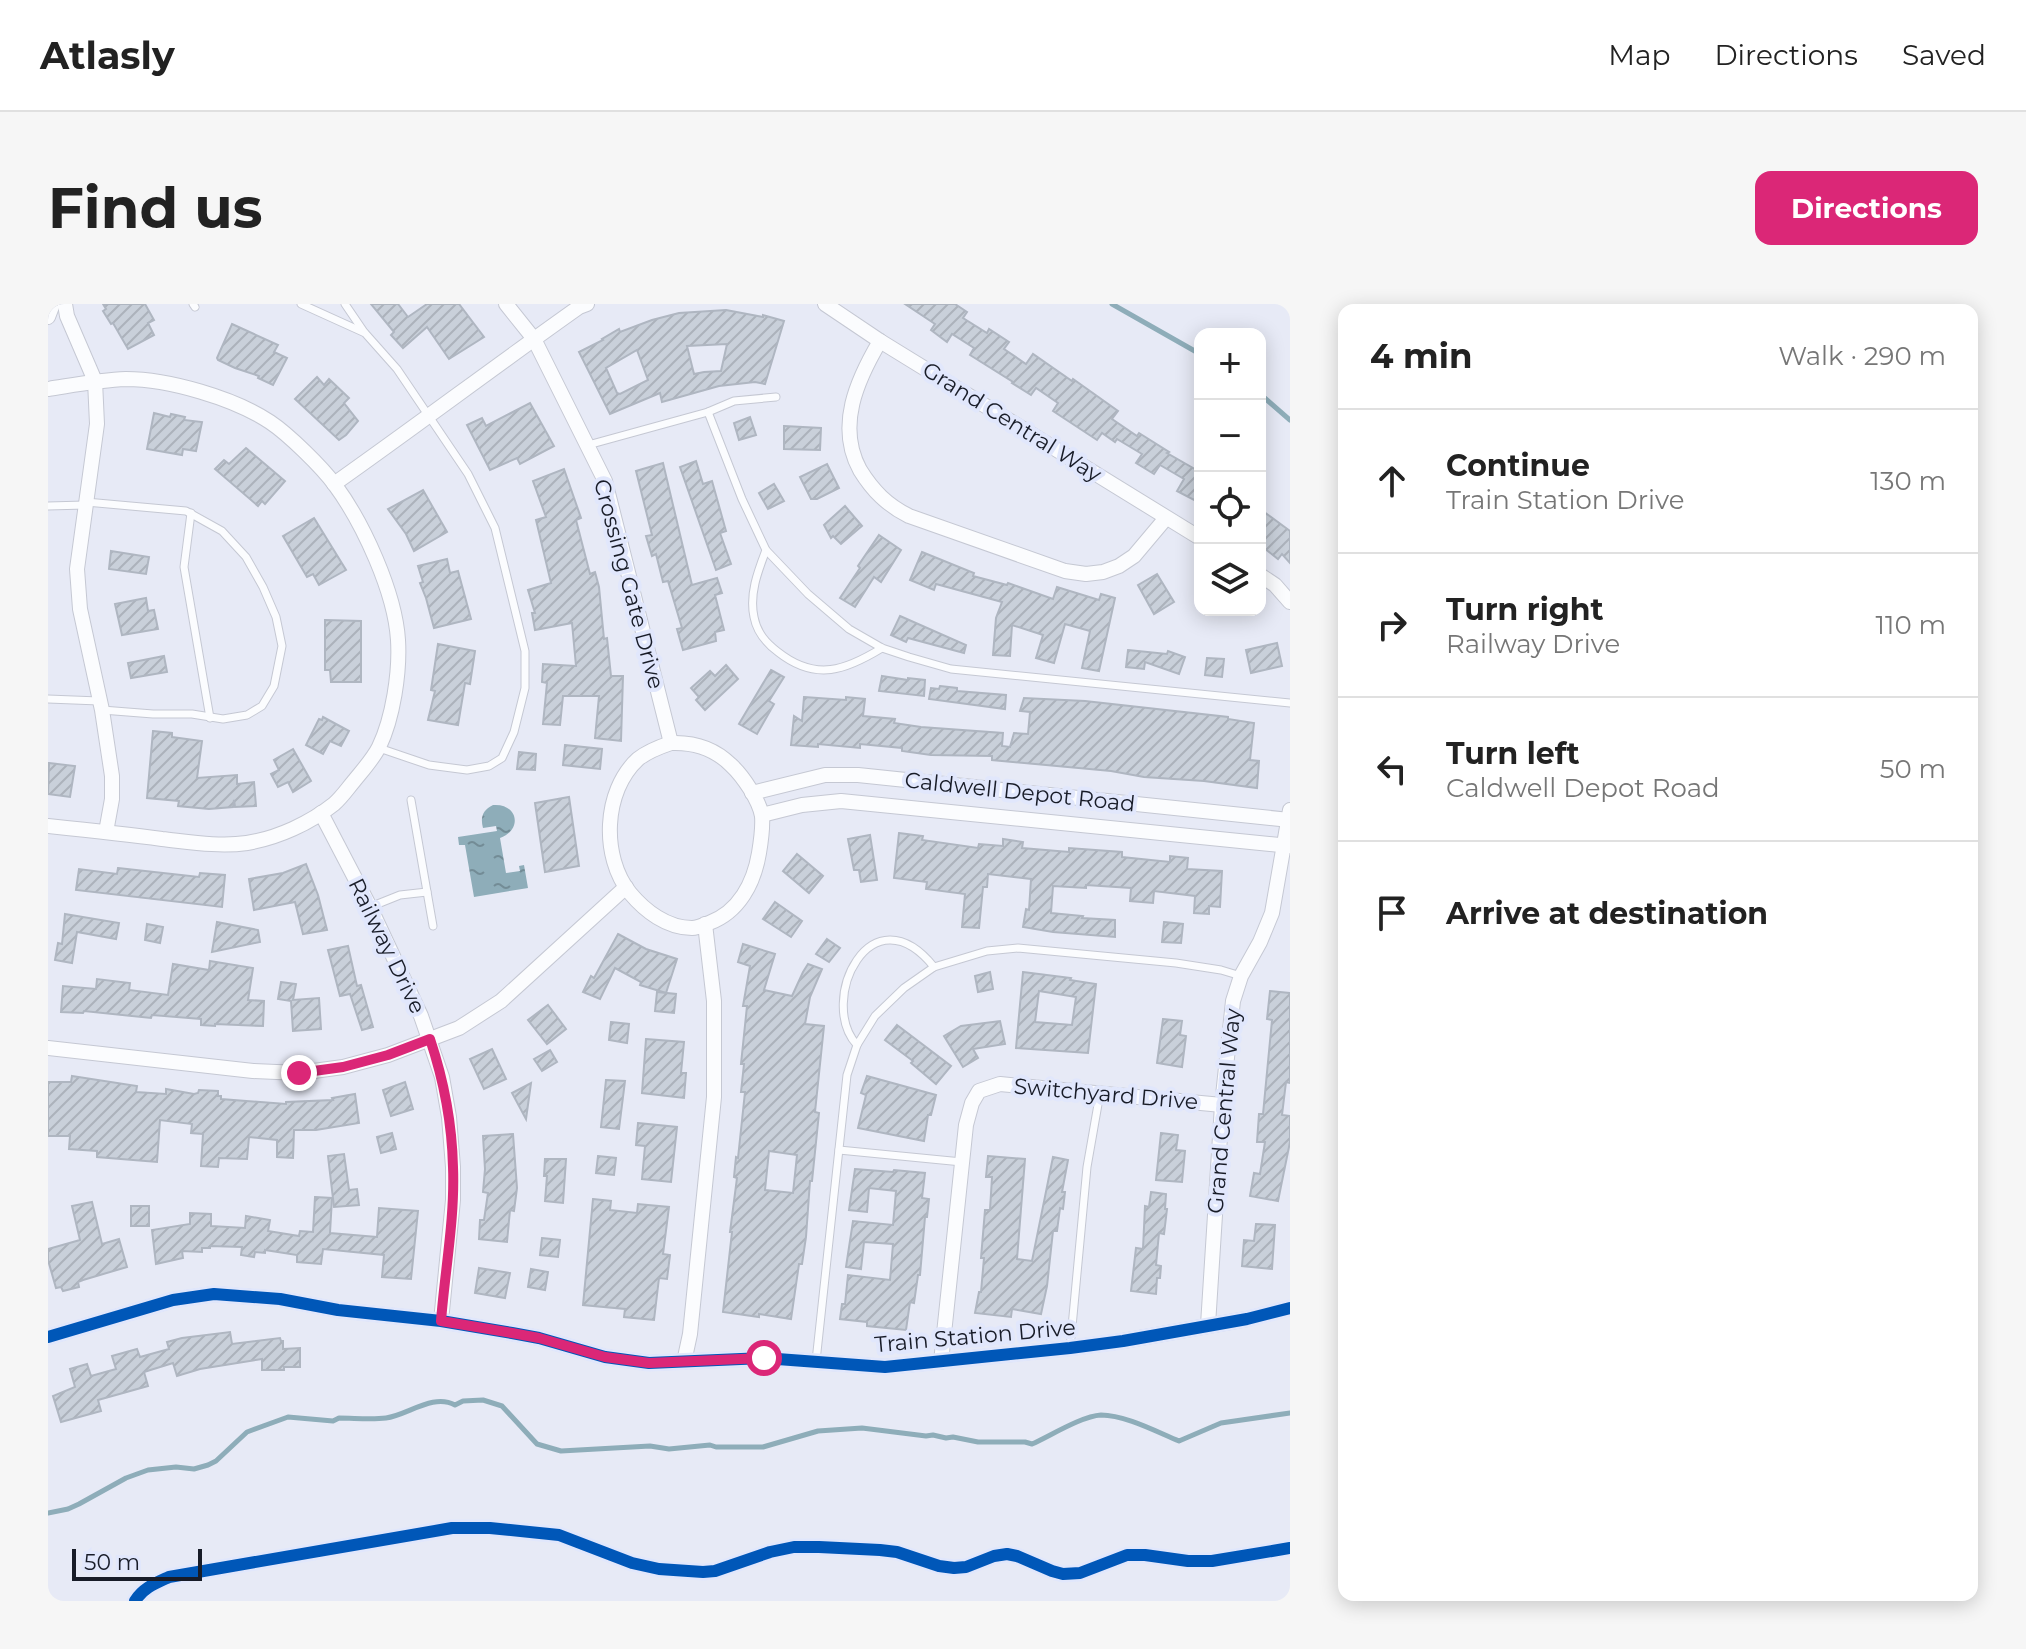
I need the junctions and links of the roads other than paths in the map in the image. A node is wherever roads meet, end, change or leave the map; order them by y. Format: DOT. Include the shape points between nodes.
graph roads {
  1 [pos="53,304"];
  2 [pos="65,304"];
  3 [pos="301,304"];
  4 [pos="345,304"];
  5 [pos="506,304"];
  6 [pos="587,304"];
  7 [pos="825,304"];
  8 [pos="48,317"];
  9 [pos="365,333"];
  10 [pos="534,339"];
  11 [pos="880,341"];
  12 [pos="95,381"];
  13 [pos="48,389"];
  14 [pos="776,397"];
  15 [pos="708,412"];
  16 [pos="429,417"];
  17 [pos="588,445"];
  18 [pos="334,484"];
  19 [pos="86,503"];
  20 [pos="48,506"];
  21 [pos="191,513"];
  22 [pos="1166,518"];
  23 [pos="1194,534"];
  24 [pos="766,550"];
  25 [pos="1266,579"];
  26 [pos="1290,602"];
  27 [pos="882,648"];
  28 [pos="48,699"];
  29 [pos="1290,703"];
  30 [pos="101,706"];
  31 [pos="210,718"];
  32 [pos="671,743"];
  33 [pos="379,748"];
  34 [pos="752,793"];
  35 [pos="411,800"];
  36 [pos="321,813"];
  37 [pos="762,815"];
  38 [pos="1289,817"];
  39 [pos="48,826"];
  40 [pos="106,832"];
  41 [pos="1287,846"];
  42 [pos="626,887"];
  43 [pos="427,892"];
  44 [pos="370,907"];
  45 [pos="705,924"];
  46 [pos="433,926"];
  47 [pos="934,967"];
  48 [pos="1241,976"];
  49 [pos="430,1039"];
  50 [pos="857,1045"];
  51 [pos="48,1048"];
  52 [pos="1100,1093"];
  53 [pos="1222,1105"];
  54 [pos="839,1150"];
  55 [pos="962,1162"];
  56 [pos="1290,1308"];
  57 [pos="441,1321"];
  58 [pos="1208,1325"];
  59 [pos="48,1337"];
  60 [pos="1070,1348"];
  61 [pos="684,1362"];
  62 [pos="816,1362"];
  63 [pos="941,1362"];
  1 -- 8 [label="street"];
  2 -- 12 [label="street"];
  3 -- 9 [label="lane"];
  4 -- 9 [label="lane"];
  5 -- 10 [label="street, Crossing Gate Drive"];
  6 -- 10 [label="street"];
  7 -- 11 [label="street, Grand Central Way"];
  9 -- 16 [label="lane"];
  10 -- 16 [label="street"];
  10 -- 17 [label="street, Crossing Gate Drive"];
  11 -- 22 [label="street, Grand Central Way"];
  11 -- 22 [label="street" via="857,387 849,438 865,478 893,508 1029,559 1086,574 1103,572 1134,556"];
  12 -- 13 [label="street"];
  12 -- 18 [label="street" via="166,383 223,399 270,422"];
  12 -- 19 [label="street" via="97,424"];
  14 -- 15 [label="lane" via="734,401"];
  15 -- 17 [label="lane"];
  15 -- 24 [label="lane"];
  16 -- 18 [label="street"];
  16 -- 33 [label="lane" via="468,474 495,528 525,651 525,688 502,758 489,766 467,770 429,765"];
  17 -- 32 [label="street, Crossing Gate Drive" via="605,481"];
  18 -- 33 [label="street" via="375,558 398,640 397,674"];
  19 -- 20 [label="lane"];
  19 -- 21 [label="lane"];
  19 -- 30 [label="street" via="77,569"];
  21 -- 31 [label="lane" via="184,567"];
  21 -- 31 [label="lane" via="222,531 246,557 276,617 282,646 274,686 262,706 247,715"];
  22 -- 23 [label="street, Grand Central Way"];
  24 -- 27 [label="lane" via="849,629"];
  24 -- 27 [label="lane" via="753,585 754,617 764,641 803,667 828,671 852,666"];
  25 -- 26 [label="street"];
  27 -- 29 [label="lane" via="951,669"];
  28 -- 30 [label="lane"];
  30 -- 31 [label="lane"];
  30 -- 40 [label="street" via="112,776"];
  32 -- 34 [label="street" via="720,755"];
  32 -- 42 [label="street" via="637,760 617,793 611,847"];
  33 -- 36 [label="street" via="337,802"];
  34 -- 37 [label="street"];
  34 -- 38 [label="street, Caldwell Depot Road" via="825,775 858,775"];
  35 -- 43 [label="lane"];
  36 -- 40 [label="street" via="280,834 246,843"];
  36 -- 44 [label="street, Railway Drive"];
  37 -- 41 [label="street, Caldwell Depot Road" via="841,801"];
  37 -- 45 [label="street" via="750,885 736,906"];
  38 -- 41 [label="street, Grand Central Way"];
  39 -- 40 [label="street"];
  41 -- 48 [label="street, Grand Central Way" via="1272,913"];
  42 -- 45 [label="street" via="653,915 693,928"];
  42 -- 49 [label="street" via="501,1001"];
  43 -- 44 [label="lane"];
  43 -- 46 [label="lane"];
  44 -- 49 [label="street, Railway Drive"];
  45 -- 61 [label="street" via="714,1001 714,1097"];
  47 -- 48 [label="lane" via="1018,948 1176,963"];
  47 -- 50 [label="lane" via="875,1016"];
  47 -- 50 [label="lane" via="923,953 897,939 863,951 843,996 843,1020"];
  48 -- 53 [label="street, Grand Central Way" via="1233,1001"];
  49 -- 51 [label="street" via="343,1067 299,1073"];
  49 -- 57 [label="street, Railway Drive" via="445,1090 453,1167"];
  50 -- 54 [label="lane" via="847,1075"];
  52 -- 53 [label="street, Switchyard Drive"];
  52 -- 55 [label="street, Switchyard Drive" via="1000,1084 979,1091 966,1125"];
  52 -- 60 [label="lane" via="1087,1167"];
  53 -- 58 [label="street, Grand Central Way"];
  54 -- 55 [label="lane"];
  54 -- 62 [label="lane"];
  55 -- 63 [label="street, Switchyard Drive"];
  56 -- 58 [label="street, Train Station Drive"];
  57 -- 59 [label="street, Train Station Drive" via="214,1294 173,1300"];
  57 -- 61 [label="street, Train Station Drive" via="539,1338 605,1357"];
  58 -- 60 [label="street, Train Station Drive"];
  60 -- 63 [label="street, Train Station Drive"];
  61 -- 62 [label="street, Train Station Drive"];
  62 -- 63 [label="street, Train Station Drive" via="885,1367"];
}
